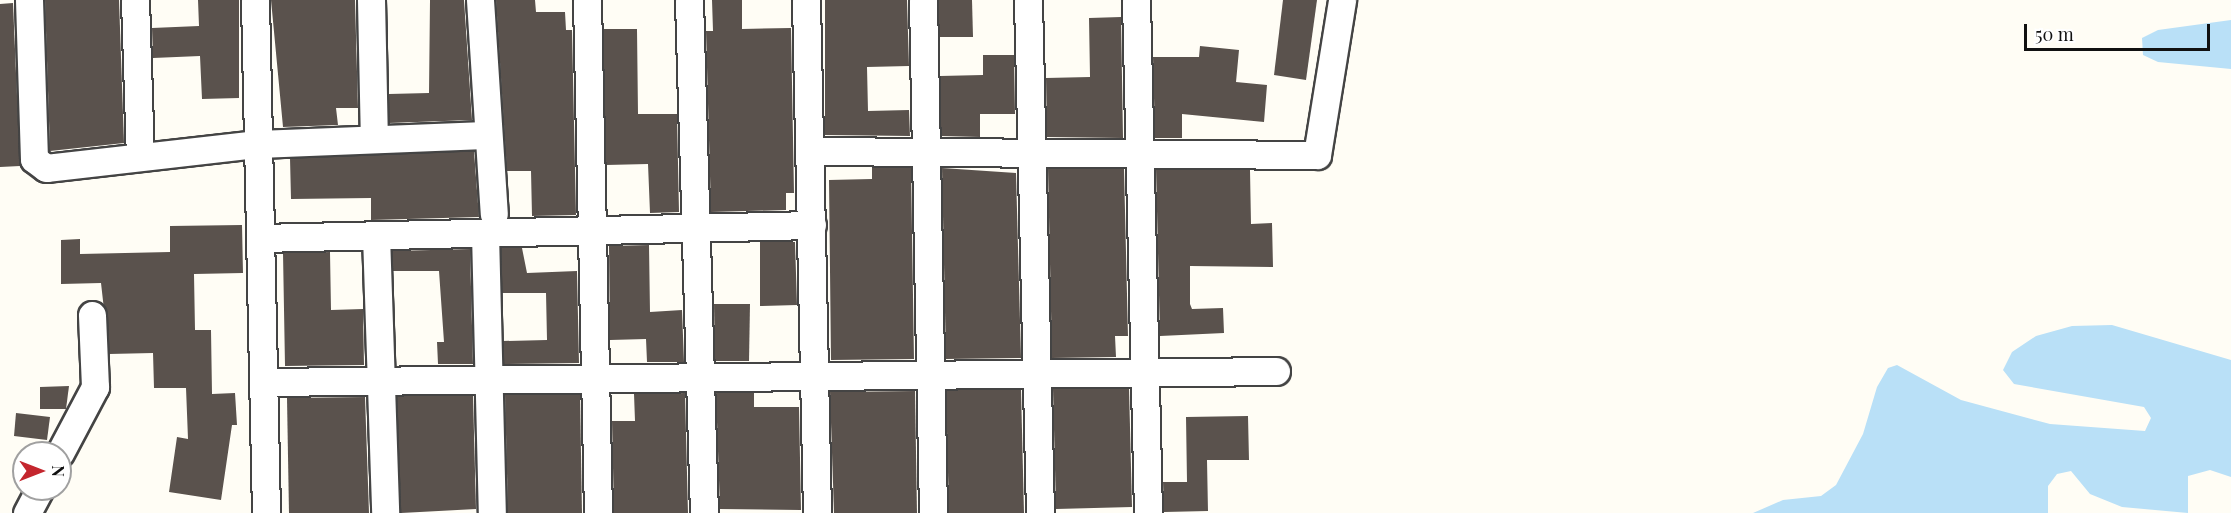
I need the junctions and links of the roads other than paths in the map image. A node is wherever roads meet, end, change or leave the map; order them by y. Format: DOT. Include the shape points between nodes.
graph roads {
  1 [pos="29,0"];
  2 [pos="135,0"];
  3 [pos="255,0"];
  4 [pos="371,0"];
  5 [pos="480,0"];
  6 [pos="587,0"];
  7 [pos="689,0"];
  8 [pos="806,0"];
  9 [pos="923,0"];
  10 [pos="1028,0"];
  11 [pos="1136,0"];
  12 [pos="1342,0"];
  13 [pos="485,135"];
  14 [pos="374,138"];
  15 [pos="258,144"];
  16 [pos="1033,149"];
  17 [pos="928,150"];
  18 [pos="810,151"];
  19 [pos="1142,153"];
  20 [pos="140,154"];
  21 [pos="490,223"];
  22 [pos="812,225"];
  23 [pos="698,228"];
  24 [pos="592,230"];
  25 [pos="376,235"];
  26 [pos="260,238"];
  27 [pos="92,315"];
  28 [pos="1146,371"];
  29 [pos="1276,371"];
  30 [pos="814,372"];
  31 [pos="931,372"];
  32 [pos="1037,372"];
  33 [pos="702,374"];
  34 [pos="595,376"];
  35 [pos="489,378"];
  36 [pos="381,380"];
  37 [pos="263,382"];
  38 [pos="66,441"];
  39 [pos="266,513"];
  40 [pos="385,513"];
  41 [pos="492,513"];
  42 [pos="598,513"];
  43 [pos="704,513"];
  44 [pos="817,513"];
  45 [pos="933,513"];
  46 [pos="1040,513"];
  47 [pos="1148,513"];
  1 -- 20 [label="street" via="34,159 46,168"];
  2 -- 20 [label="street"];
  3 -- 15 [label="street"];
  4 -- 14 [label="street"];
  5 -- 13 [label="street"];
  6 -- 24 [label="street"];
  7 -- 23 [label="street"];
  8 -- 18 [label="street"];
  9 -- 17 [label="street"];
  10 -- 16 [label="street"];
  11 -- 19 [label="street"];
  12 -- 19 [label="street" via="1317,155"];
  13 -- 14 [label="street"];
  13 -- 21 [label="street"];
  14 -- 15 [label="street"];
  15 -- 20 [label="street"];
  15 -- 26 [label="street"];
  16 -- 17 [label="street"];
  16 -- 19 [label="street"];
  16 -- 32 [label="street"];
  17 -- 18 [label="street"];
  17 -- 31 [label="street"];
  18 -- 22 [label="street"];
  19 -- 28 [label="street"];
  21 -- 24 [label="street"];
  21 -- 25 [label="street"];
  21 -- 35 [label="street"];
  22 -- 23 [label="street"];
  22 -- 30 [label="street"];
  23 -- 24 [label="street"];
  23 -- 33 [label="street"];
  24 -- 34 [label="street"];
  25 -- 26 [label="street"];
  25 -- 36 [label="street"];
  26 -- 37 [label="street"];
  27 -- 38 [label="street" via="95,387"];
  28 -- 29 [label="street"];
  28 -- 32 [label="street"];
  28 -- 47 [label="street"];
  30 -- 31 [label="street"];
  30 -- 33 [label="street"];
  30 -- 44 [label="street"];
  31 -- 32 [label="street"];
  31 -- 45 [label="street"];
  32 -- 46 [label="street"];
  33 -- 34 [label="street"];
  33 -- 43 [label="street"];
  34 -- 35 [label="street"];
  34 -- 42 [label="street"];
  35 -- 36 [label="street"];
  35 -- 41 [label="street"];
  36 -- 37 [label="street"];
  36 -- 40 [label="street"];
  37 -- 39 [label="street"];
}
